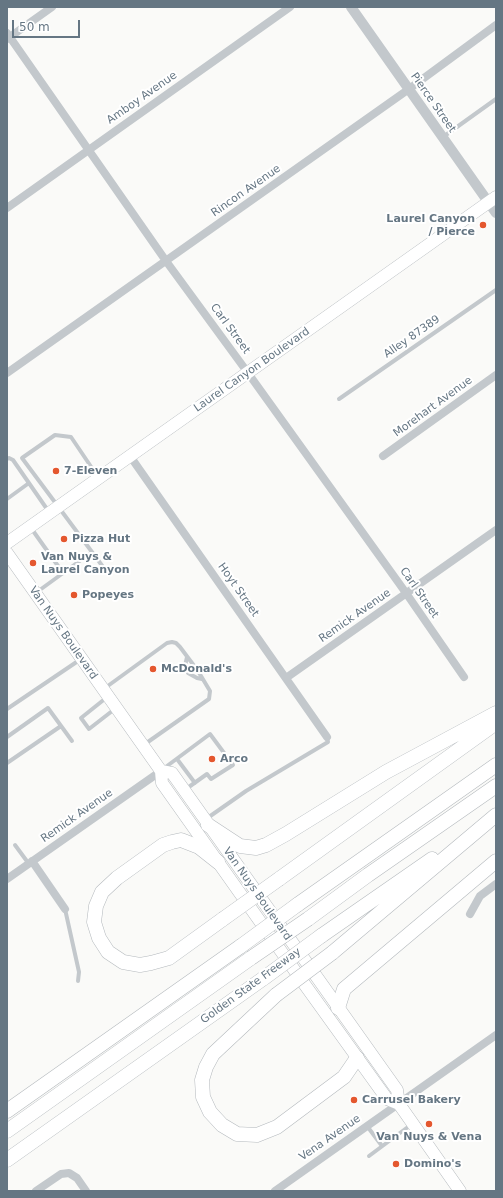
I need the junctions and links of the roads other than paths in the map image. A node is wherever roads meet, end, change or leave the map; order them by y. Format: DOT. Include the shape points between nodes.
graph roads {
  1 [pos="52,7"];
  2 [pos="290,7"];
  3 [pos="351,7"];
  4 [pos="496,25"];
  5 [pos="8,36"];
  6 [pos="409,90"];
  7 [pos="496,99"];
  8 [pos="443,137"];
  9 [pos="88,150"];
  10 [pos="492,199"];
  11 [pos="7,208"];
  12 [pos="496,213"];
  13 [pos="166,261"];
  14 [pos="496,290"];
  15 [pos="7,373"];
  16 [pos="248,373"];
  17 [pos="496,375"];
  18 [pos="339,399"];
  19 [pos="130,456"];
  20 [pos="383,456"];
  21 [pos="7,459"];
  22 [pos="99,478"];
  23 [pos="29,483"];
  24 [pos="7,499"];
  25 [pos="54,510"];
  26 [pos="30,527"];
  27 [pos="496,530"];
  28 [pos="7,543"];
  29 [pos="92,552"];
  30 [pos="7,553"];
  31 [pos="63,573"];
  32 [pos="108,575"];
  33 [pos="35,593"];
  34 [pos="406,593"];
  35 [pos="186,657"];
  36 [pos="81,658"];
  37 [pos="464,677"];
  38 [pos="286,678"];
  39 [pos="202,679"];
  40 [pos="105,693"];
  41 [pos="116,708"];
  42 [pos="7,709"];
  43 [pos="496,713"];
  44 [pos="496,723"];
  45 [pos="61,726"];
  46 [pos="7,737"];
  47 [pos="327,737"];
  48 [pos="72,741"];
  49 [pos="143,746"];
  50 [pos="177,759"];
  51 [pos="7,763"];
  52 [pos="496,765"];
  53 [pos="160,771"];
  54 [pos="195,783"];
  55 [pos="496,786"];
  56 [pos="184,791"];
  57 [pos="496,814"];
  58 [pos="206,823"];
  59 [pos="15,845"];
  60 [pos="496,861"];
  61 [pos="30,862"];
  62 [pos="218,862"];
  63 [pos="7,879"];
  64 [pos="496,884"];
  65 [pos="65,909"];
  66 [pos="470,914"];
  67 [pos="78,981"];
  68 [pos="338,1008"];
  69 [pos="496,1035"];
  70 [pos="357,1058"];
  71 [pos="398,1104"];
  72 [pos="7,1111"];
  73 [pos="412,1124"];
  74 [pos="367,1126"];
  75 [pos="7,1131"];
  76 [pos="382,1146"];
  77 [pos="369,1156"];
  78 [pos="7,1160"];
  79 [pos="36,1191"];
  80 [pos="86,1191"];
  81 [pos="275,1191"];
  82 [pos="460,1191"];
  1 -- 5 [label="street"];
  2 -- 9 [label="street, Amboy Avenue"];
  3 -- 6 [label="street, Pierce Street"];
  4 -- 6 [label="street, Rincon Avenue"];
  5 -- 9 [label="street, Carl Street"];
  6 -- 8 [label="street, Pierce Street"];
  6 -- 13 [label="street, Rincon Avenue"];
  7 -- 8 [label="lane"];
  8 -- 10 [label="street, Pierce Street"];
  9 -- 11 [label="street, Amboy Avenue"];
  9 -- 13 [label="street, Carl Street"];
  10 -- 12 [label="street, Pierce Street"];
  10 -- 16 [label="main road, Laurel Canyon Boulevard"];
  13 -- 15 [label="street, Rincon Avenue"];
  13 -- 16 [label="street, Carl Street"];
  14 -- 18 [label="lane, Alley 87389"];
  16 -- 19 [label="main road, Laurel Canyon Boulevard"];
  16 -- 34 [label="street, Carl Street"];
  17 -- 20 [label="street, Morehart Avenue"];
  19 -- 22 [label="main road, Laurel Canyon Boulevard"];
  19 -- 38 [label="street, Hoyt Street"];
  21 -- 23 [label="lane" via="13,460"];
  22 -- 25 [label="main road, Laurel Canyon Boulevard"];
  22 -- 25 [label="lane" via="71,437 55,435 22,458"];
  23 -- 24 [label="lane"];
  23 -- 25 [label="lane"];
  25 -- 26 [label="main road, Laurel Canyon Boulevard"];
  25 -- 29 [label="lane"];
  26 -- 28 [label="main road, Laurel Canyon Boulevard"];
  26 -- 31 [label="lane"];
  27 -- 34 [label="street, Remick Avenue"];
  29 -- 31 [label="lane"];
  29 -- 32 [label="lane"];
  30 -- 33 [label="main road, Van Nuys Boulevard"];
  31 -- 33 [label="lane"];
  33 -- 36 [label="main road, Van Nuys Boulevard"];
  34 -- 37 [label="street, Carl Street"];
  34 -- 38 [label="street, Remick Avenue"];
  35 -- 39 [label="lane"];
  35 -- 39 [label="lane" via="185,666 188,673"];
  35 -- 40 [label="lane" via="176,643 167,643"];
  36 -- 40 [label="main road, Van Nuys Boulevard"];
  36 -- 42 [label="lane"];
  38 -- 47 [label="street, Hoyt Street"];
  39 -- 49 [label="lane" via="210,691 207,701"];
  40 -- 41 [label="main road, Van Nuys Boulevard"];
  40 -- 41 [label="lane" via="81,718 89,730"];
  41 -- 49 [label="main road, Van Nuys Boulevard"];
  43 -- 58 [label="highway" via="386,772 266,845 256,848 240,846"];
  44 -- 62 [label="highway, bridge" via="169,958 140,965 123,962 108,952 99,938 94,922 96,906 102,892 117,878 163,845 181,840 199,847"];
  45 -- 46 [label="lane" via="48,708"];
  45 -- 48 [label="lane"];
  45 -- 51 [label="lane"];
  47 -- 58 [label="lane" via="328,742 246,792"];
  49 -- 53 [label="main road, Van Nuys Boulevard"];
  50 -- 53 [label="lane"];
  50 -- 54 [label="lane"];
  50 -- 54 [label="lane" via="210,734 233,765 211,779 207,774"];
  52 -- 72 [label="highway, bridge"];
  53 -- 56 [label="main road, Van Nuys Boulevard" via="172,773"];
  53 -- 61 [label="street, Remick Avenue"];
  53 -- 62 [label="main road, Van Nuys Boulevard" via="162,783"];
  54 -- 56 [label="lane"];
  55 -- 75 [label="highway, bridge"];
  56 -- 58 [label="main road, Van Nuys Boulevard"];
  57 -- 70 [label="highway, bridge" via="332,953 276,995 213,1054 202,1080 203,1097 210,1112 222,1125 237,1134 257,1135 277,1127 344,1077"];
  57 -- 78 [label="highway, Golden State Freeway, bridge" via="320,936"];
  58 -- 68 [label="main road, Van Nuys Boulevard"];
  59 -- 61 [label="lane"];
  60 -- 68 [label="highway" via="344,989"];
  61 -- 63 [label="street, Remick Avenue"];
  61 -- 65 [label="street"];
  62 -- 70 [label="main road, Van Nuys Boulevard"];
  64 -- 66 [label="street" via="480,896"];
  65 -- 67 [label="lane" via="79,972"];
  68 -- 71 [label="main road, Van Nuys Boulevard" via="396,1090"];
  69 -- 71 [label="street, Vena Avenue"];
  70 -- 71 [label="main road, Van Nuys Boulevard" via="387,1099"];
  71 -- 73 [label="main road, Van Nuys Boulevard"];
  71 -- 74 [label="street, Vena Avenue"];
  73 -- 76 [label="lane"];
  73 -- 82 [label="main road, Van Nuys Boulevard"];
  74 -- 76 [label="lane"];
  74 -- 81 [label="street, Vena Avenue"];
  76 -- 77 [label="lane"];
  79 -- 80 [label="street" via="61,1174 69,1173 77,1178"];
}
